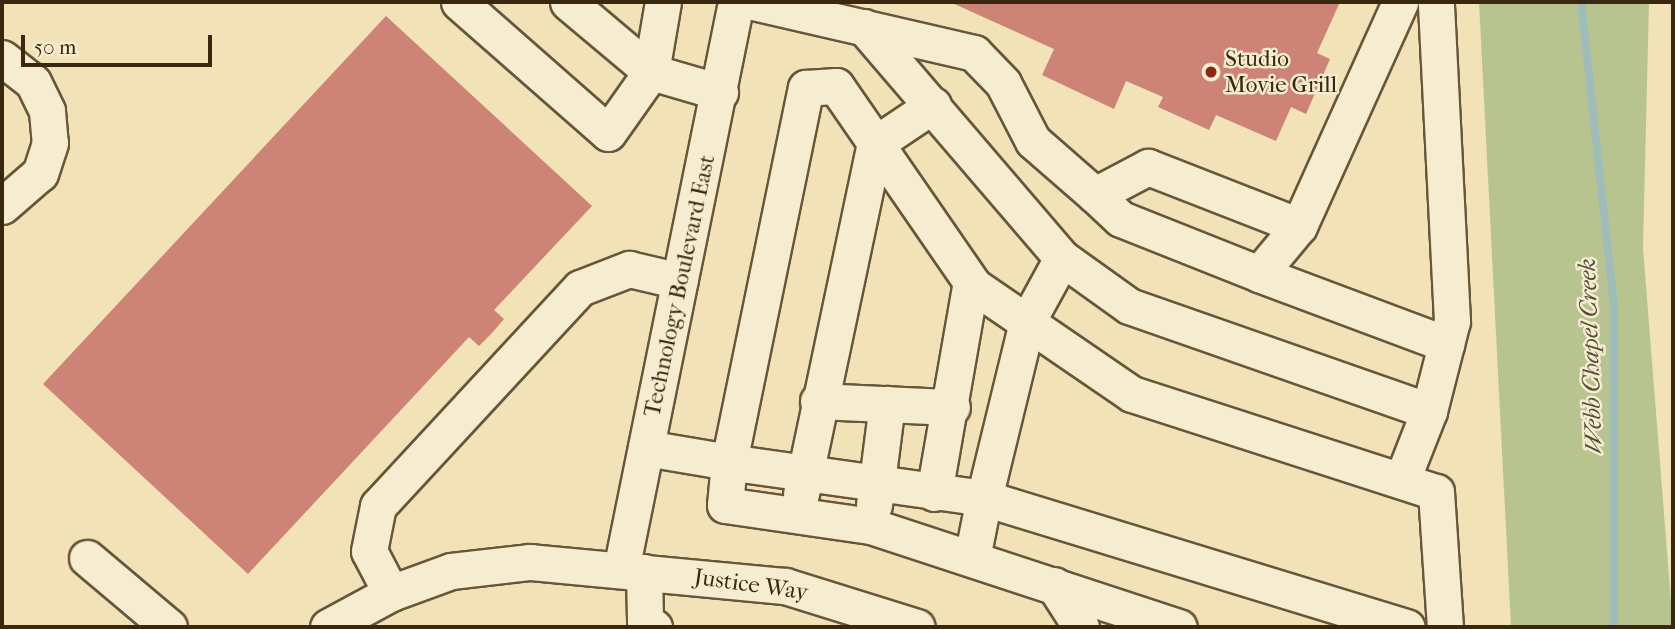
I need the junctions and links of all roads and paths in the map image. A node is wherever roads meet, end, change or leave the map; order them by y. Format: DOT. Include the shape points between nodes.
graph roads {
  1 [pos="459,2"];
  2 [pos="568,2"];
  3 [pos="663,2"];
  4 [pos="736,2"];
  5 [pos="753,2"];
  6 [pos="1400,2"];
  7 [pos="1436,2"];
  8 [pos="864,27"];
  9 [pos="2,58"];
  10 [pos="651,72"];
  11 [pos="720,92"];
  12 [pos="933,105"];
  13 [pos="875,144"];
  14 [pos="1095,195"];
  15 [pos="2,206"];
  16 [pos="1299,226"];
  17 [pos="1062,258"];
  18 [pos="1259,274"];
  19 [pos="680,281"];
  20 [pos="971,282"];
  21 [pos="1027,322"];
  22 [pos="1446,344"];
  23 [pos="818,401"];
  24 [pos="887,404"];
  25 [pos="952,407"];
  26 [pos="1429,411"];
  27 [pos="646,448"];
  28 [pos="729,462"];
  29 [pos="802,472"];
  30 [pos="1402,480"];
  31 [pos="877,482"];
  32 [pos="934,493"];
  33 [pos="984,498"];
  34 [pos="800,514"];
  35 [pos="872,526"];
  36 [pos="87,558"];
  37 [pos="972,558"];
  38 [pos="633,571"];
  39 [pos="1054,585"];
  40 [pos="391,593"];
  41 [pos="856,617"];
  42 [pos="169,627"];
  43 [pos="328,627"];
  44 [pos="653,627"];
  45 [pos="917,627"];
  46 [pos="1081,627"];
  47 [pos="1179,627"];
  48 [pos="1407,627"];
  49 [pos="1446,627"];
  1 -- 10 [label="street" via="608,133"];
  2 -- 10 [label="street"];
  3 -- 10 [label="street"];
  4 -- 11 [label="street, Technology Boulevard East"];
  5 -- 8 [label="street"];
  6 -- 16 [label="street"];
  7 -- 22 [label="street" via="1448,168 1451,321"];
  8 -- 12 [label="street"];
  8 -- 14 [label="street" via="974,53 1003,83 1033,141"];
  9 -- 15 [label="street" via="33,82 47,111 50,143 40,173"];
  10 -- 11 [label="street"];
  11 -- 19 [label="street, Technology Boulevard East"];
  12 -- 13 [label="street"];
  12 -- 17 [label="street"];
  13 -- 20 [label="street"];
  13 -- 23 [label="street"];
  13 -- 28 [label="street" via="836,86 806,88"];
  14 -- 16 [label="street" via="1148,167"];
  14 -- 18 [label="street" via="1121,219"];
  16 -- 18 [label="street"];
  17 -- 21 [label="street"];
  17 -- 26 [label="street" via="1129,306"];
  18 -- 22 [label="street"];
  19 -- 27 [label="street, Technology Boulevard East"];
  19 -- 40 [label="street" via="629,269 603,275 570,298 378,506 369,551"];
  20 -- 21 [label="street"];
  20 -- 25 [label="street"];
  21 -- 30 [label="street" via="1132,394"];
  21 -- 33 [label="street"];
  22 -- 26 [label="street"];
  23 -- 24 [label="street"];
  23 -- 29 [label="street"];
  24 -- 25 [label="street"];
  24 -- 31 [label="street"];
  25 -- 32 [label="street"];
  26 -- 30 [label="street"];
  27 -- 28 [label="street"];
  27 -- 38 [label="street, Technology Boulevard East"];
  28 -- 29 [label="street"];
  28 -- 34 [label="street" via="725,505"];
  29 -- 31 [label="street"];
  29 -- 34 [label="street"];
  30 -- 49 [label="street" via="1436,492"];
  31 -- 32 [label="street"];
  31 -- 35 [label="street"];
  32 -- 33 [label="street"];
  33 -- 37 [label="street"];
  33 -- 48 [label="street"];
  34 -- 35 [label="street"];
  35 -- 37 [label="street"];
  36 -- 42 [label="street"];
  37 -- 39 [label="street"];
  38 -- 40 [label="street, Justice Way" via="530,562 451,571"];
  38 -- 41 [label="street, Justice Way" via="786,586"];
  38 -- 44 [label="street, Technology Boulevard East" via="645,621"];
  39 -- 46 [label="street"];
  39 -- 47 [label="street"];
  40 -- 43 [label="street, Justice Way"];
  41 -- 45 [label="street, Justice Way"];
}
